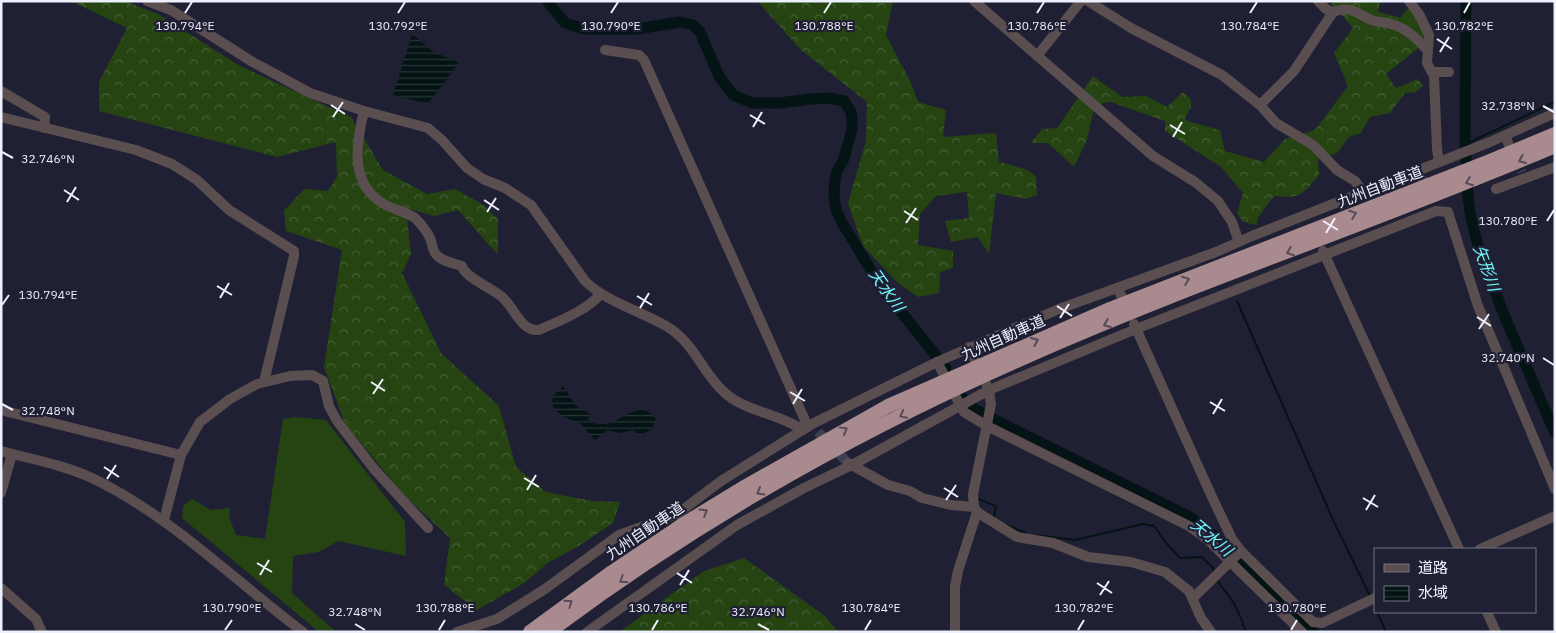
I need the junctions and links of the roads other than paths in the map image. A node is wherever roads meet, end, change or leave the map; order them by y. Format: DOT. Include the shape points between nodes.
graph roads {
  1 [pos="148,1"];
  2 [pos="974,1"];
  3 [pos="1081,1"];
  4 [pos="1088,1"];
  5 [pos="1318,1"];
  6 [pos="1409,1"];
  7 [pos="1332,12"];
  8 [pos="605,50"];
  9 [pos="1428,51"];
  10 [pos="1037,56"];
  11 [pos="1432,72"];
  12 [pos="1449,72"];
  13 [pos="1,91"];
  14 [pos="1260,105"];
  15 [pos="364,111"];
  16 [pos="1555,113"];
  17 [pos="1,117"];
  18 [pos="44,128"];
  19 [pos="1555,134"];
  20 [pos="1555,146"];
  21 [pos="1444,160"];
  22 [pos="1555,167"];
  23 [pos="1489,168"];
  24 [pos="1496,189"];
  25 [pos="1363,192"];
  26 [pos="1239,242"];
  27 [pos="1323,253"];
  28 [pos="601,294"];
  29 [pos="1135,326"];
  30 [pos="969,347"];
  31 [pos="937,362"];
  32 [pos="264,382"];
  33 [pos="944,389"];
  34 [pos="990,390"];
  35 [pos="961,405"];
  36 [pos="1,410"];
  37 [pos="987,426"];
  38 [pos="810,428"];
  39 [pos="1,451"];
  40 [pos="12,454"];
  41 [pos="181,455"];
  42 [pos="849,464"];
  43 [pos="1555,489"];
  44 [pos="1,493"];
  45 [pos="975,510"];
  46 [pos="1555,516"];
  47 [pos="164,520"];
  48 [pos="428,528"];
  49 [pos="1459,548"];
  50 [pos="1482,548"];
  51 [pos="1241,551"];
  52 [pos="1230,563"];
  53 [pos="1,588"];
  54 [pos="1193,598"];
  55 [pos="1374,598"];
  56 [pos="1487,613"];
  57 [pos="42,632"];
  58 [pos="304,632"];
  59 [pos="457,632"];
  60 [pos="530,632"];
  61 [pos="549,632"];
  62 [pos="587,632"];
  63 [pos="956,632"];
  64 [pos="1211,632"];
  65 [pos="1302,632"];
  66 [pos="1496,632"];
  1 -- 15 [label="street" via="171,10 251,61 310,93"];
  2 -- 10 [label="street"];
  3 -- 10 [label="street"];
  4 -- 14 [label="street" via="1131,28 1222,75"];
  5 -- 7 [label="street"];
  6 -- 9 [label="street" via="1426,26"];
  7 -- 9 [label="street" via="1355,10 1368,19 1396,26 1416,38"];
  7 -- 14 [label="street" via="1294,71"];
  8 -- 38 [label="street" via="639,55 644,60"];
  9 -- 11 [label="street" via="1427,63"];
  10 -- 26 [label="street" via="1153,156 1218,201 1232,222"];
  11 -- 12 [label="street"];
  11 -- 21 [label="street"];
  13 -- 18 [label="street" via="45,117"];
  14 -- 25 [label="street" via="1276,124 1313,146 1337,170 1355,181"];
  15 -- 28 [label="street" via="428,128 467,168 524,199 538,213 585,281"];
  15 -- 28 [label="street" via="356,157 361,178 370,195 416,219 430,238 435,254 462,266 466,274 490,287 524,325 539,330 578,313"];
  16 -- 21 [label="street" via="1507,140 1490,142"];
  17 -- 18 [label="street"];
  18 -- 32 [label="street" via="136,150 172,164 197,180 229,210 294,251"];
  19 -- 23 [label="highway, 九州自動車道"];
  20 -- 23 [label="highway, 九州自動車道, one-way"];
  21 -- 25 [label="street" via="1420,175"];
  22 -- 24 [label="street" via="1523,175"];
  23 -- 33 [label="highway, 九州自動車道" via="1450,183 1406,208 993,366"];
  25 -- 26 [label="street" via="1311,218"];
  26 -- 30 [label="street" via="1119,292 1059,309"];
  27 -- 29 [label="street"];
  27 -- 43 [label="street" via="1435,208 1448,212 1478,306"];
  27 -- 49 [label="street"];
  28 -- 38 [label="street" via="677,334 687,342 725,393 751,407"];
  29 -- 34 [label="street"];
  29 -- 51 [label="street" via="1217,508"];
  30 -- 31 [label="street"];
  30 -- 34 [label="street"];
  31 -- 35 [label="street"];
  31 -- 38 [label="street"];
  32 -- 41 [label="street" via="230,400 200,422"];
  32 -- 48 [label="street" via="290,376 312,376 323,381 329,406 337,421 374,469"];
  60 -- 33 [label="highway, 九州自動車道, one-way" via="682,525 746,486 888,406"];
  33 -- 61 [label="highway, 九州自動車道, one-way" via="753,496"];
  34 -- 35 [label="street"];
  34 -- 37 [label="street"];
  35 -- 37 [label="street" via="964,412"];
  35 -- 42 [label="street"];
  36 -- 41 [label="street"];
  37 -- 45 [label="street" via="973,494"];
  37 -- 52 [label="street" via="1189,526"];
  38 -- 59 [label="street" via="721,482 677,514 619,535 545,590 497,619"];
  39 -- 40 [label="street"];
  40 -- 44 [label="street"];
  40 -- 47 [label="street" via="92,478"];
  41 -- 47 [label="street"];
  42 -- 45 [label="street" via="888,485 922,498"];
  42 -- 62 [label="street" via="737,526"];
  45 -- 54 [label="street" via="1017,537 1053,543 1088,558 1131,562 1164,572 1190,591"];
  45 -- 63 [label="street" via="955,587"];
  46 -- 50 [label="street"];
  47 -- 58 [label="street"];
  51 -- 52 [label="street"];
  51 -- 55 [label="street" via="1313,622 1322,623"];
  52 -- 54 [label="street"];
  52 -- 65 [label="street"];
  53 -- 57 [label="street" via="36,619"];
  54 -- 64 [label="street" via="1200,618"];
  56 -- 66 [label="street"];
}
